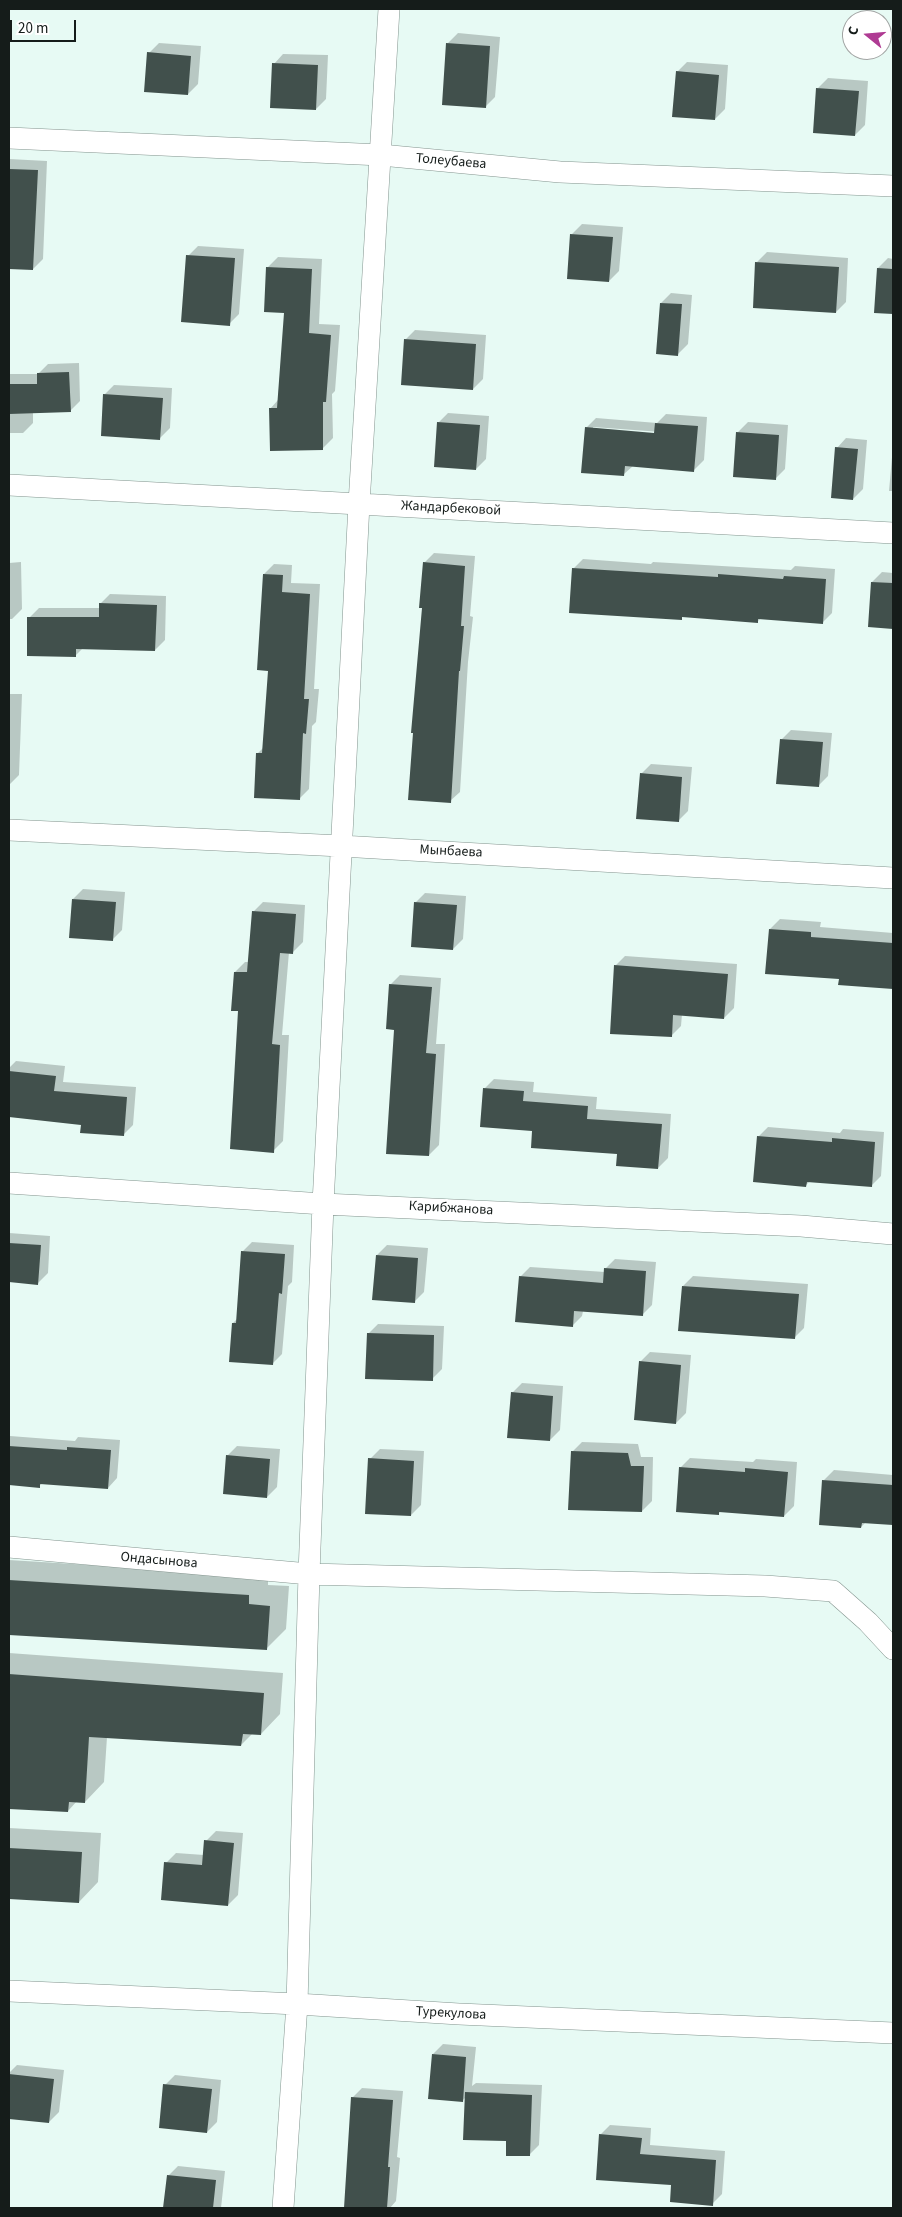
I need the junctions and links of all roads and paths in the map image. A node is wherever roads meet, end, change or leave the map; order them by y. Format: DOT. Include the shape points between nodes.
graph roads {
  1 [pos="389,9"];
  2 [pos="9,138"];
  3 [pos="382,155"];
  4 [pos="893,186"];
  5 [pos="9,485"];
  6 [pos="359,504"];
  7 [pos="893,534"];
  8 [pos="9,830"];
  9 [pos="341,846"];
  10 [pos="893,878"];
  11 [pos="9,1183"];
  12 [pos="323,1204"];
  13 [pos="893,1234"];
  14 [pos="9,1547"];
  15 [pos="309,1574"];
  16 [pos="893,1649"];
  17 [pos="9,1991"];
  18 [pos="298,2004"];
  19 [pos="893,2033"];
  20 [pos="283,2208"];
  1 -- 3 [label="street"];
  2 -- 3 [label="street, Толеубаева"];
  3 -- 4 [label="street, Толеубаева" via="560,172"];
  3 -- 6 [label="street"];
  5 -- 6 [label="street, Жандарбековой"];
  6 -- 7 [label="street, Жандарбековой"];
  6 -- 9 [label="street"];
  8 -- 9 [label="street, Мынбаева"];
  9 -- 10 [label="street, Мынбаева"];
  9 -- 12 [label="street"];
  11 -- 12 [label="street, Карибжанова"];
  12 -- 13 [label="street, Карибжанова" via="801,1226"];
  12 -- 15 [label="street"];
  14 -- 15 [label="street, Ондасынова"];
  15 -- 16 [label="street, Ондасынова" via="756,1586 833,1591"];
  15 -- 18 [label="street"];
  17 -- 18 [label="street, Турекулова"];
  18 -- 19 [label="street, Турекулова" via="469,2015"];
  18 -- 20 [label="street"];
}
